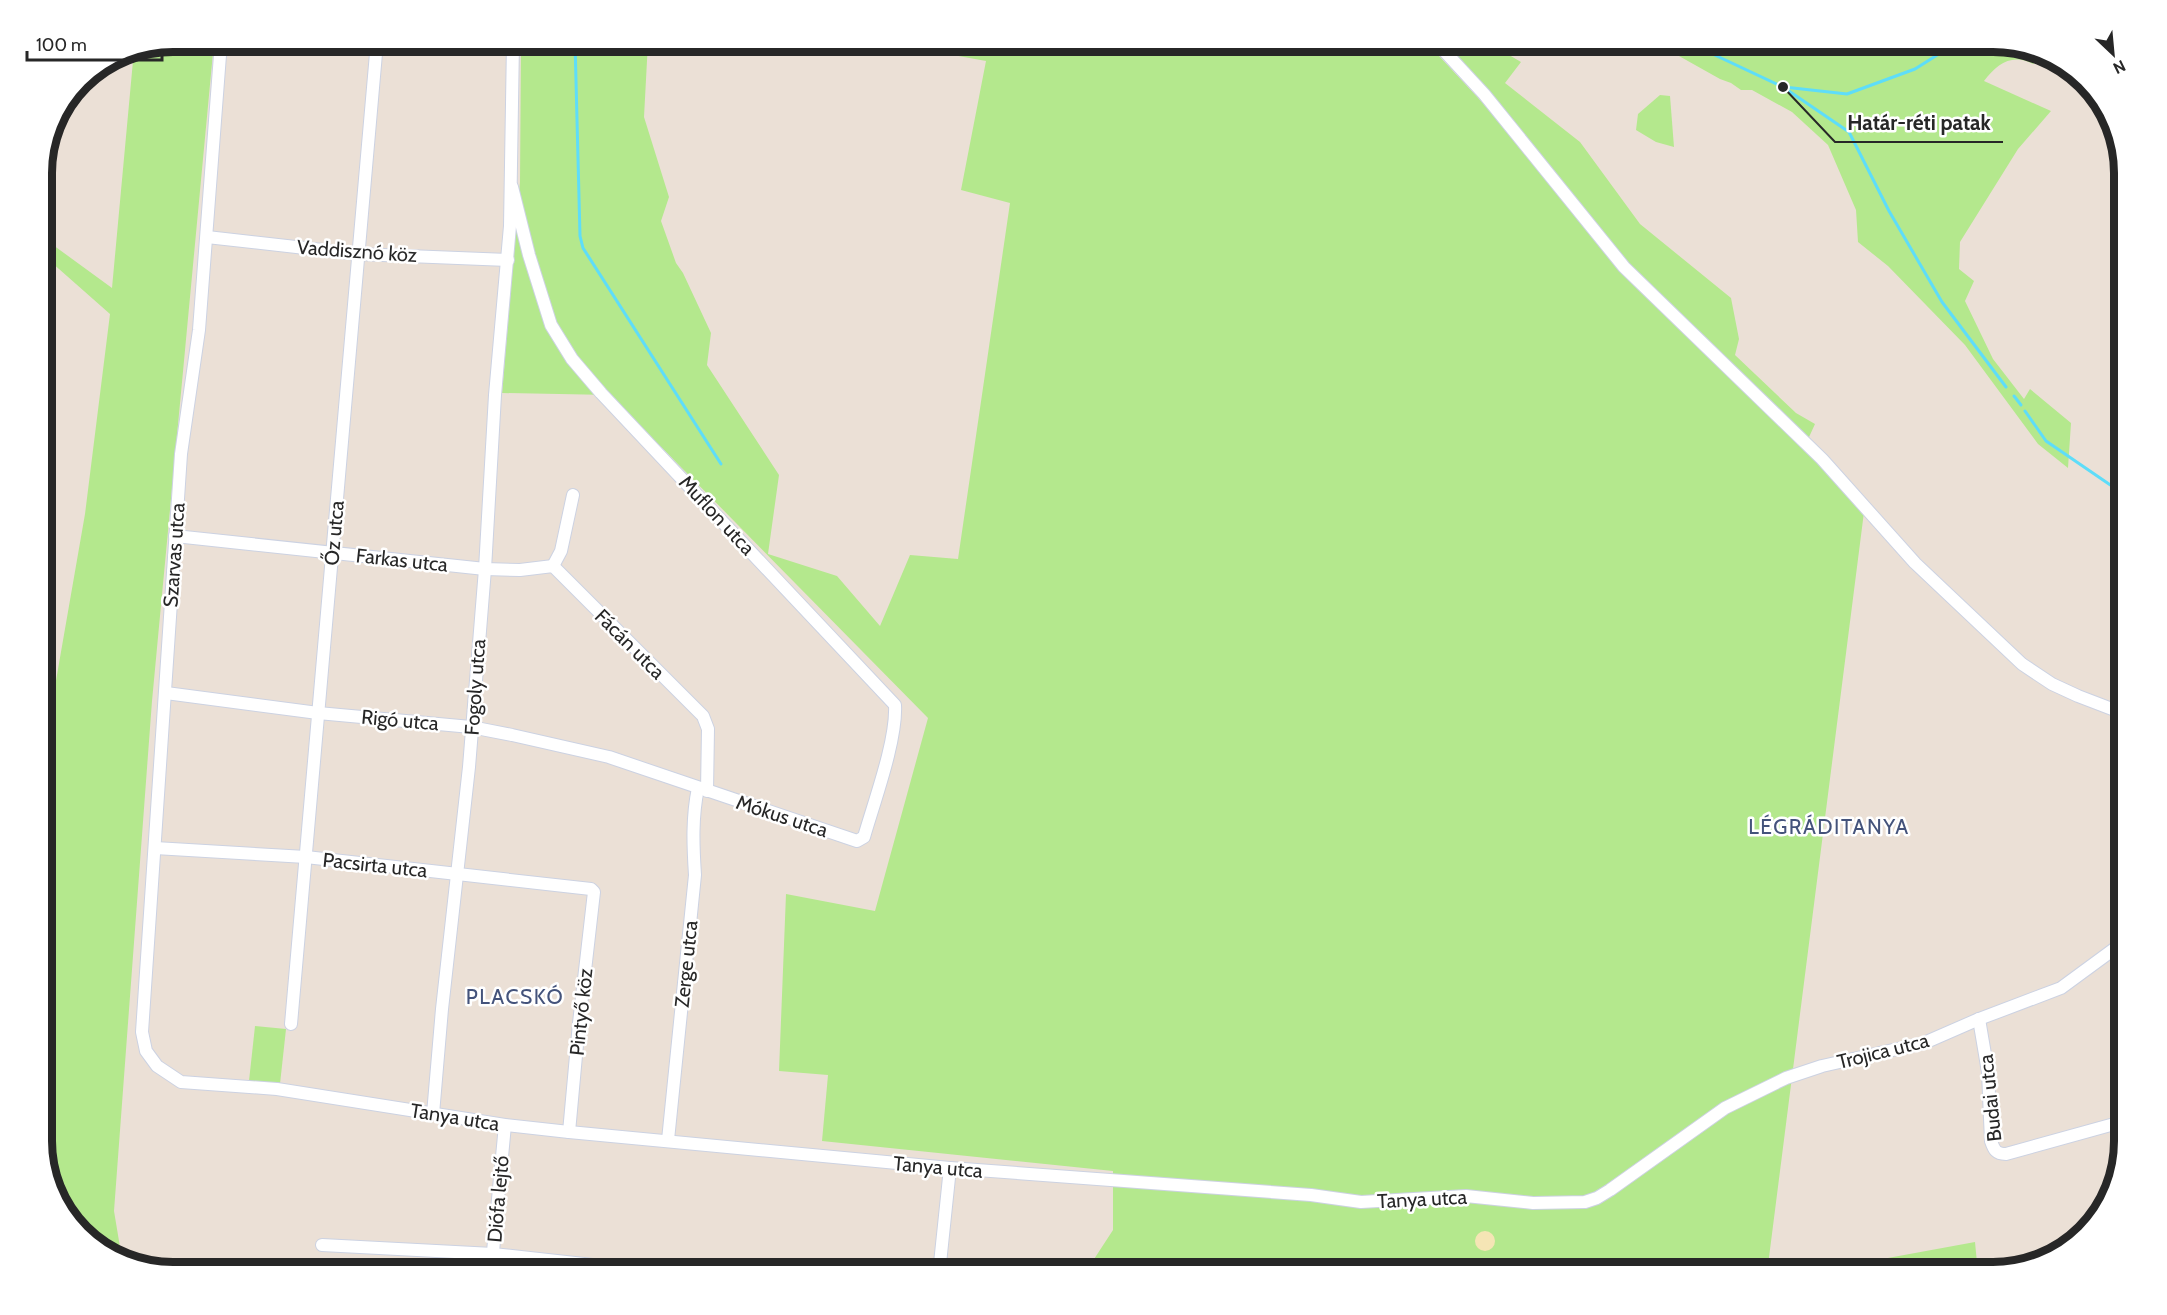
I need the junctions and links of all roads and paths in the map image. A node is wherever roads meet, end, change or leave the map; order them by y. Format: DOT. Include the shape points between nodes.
graph roads {
  1 [pos="220,52"];
  2 [pos="376,52"];
  3 [pos="513,52"];
  4 [pos="1445,52"];
  5 [pos="512,187"];
  6 [pos="207,237"];
  7 [pos="358,254"];
  8 [pos="508,260"];
  9 [pos="573,495"];
  10 [pos="175,536"];
  11 [pos="333,552"];
  12 [pos="553,566"];
  13 [pos="485,569"];
  14 [pos="166,693"];
  15 [pos="2114,710"];
  16 [pos="318,712"];
  17 [pos="471,727"];
  18 [pos="703,790"];
  19 [pos="864,837"];
  20 [pos="155,848"];
  21 [pos="306,857"];
  22 [pos="458,874"];
  23 [pos="594,892"];
  24 [pos="2114,949"];
  25 [pos="1979,1019"];
  26 [pos="291,1024"];
  27 [pos="157,1066"];
  28 [pos="433,1114"];
  29 [pos="2114,1124"];
  30 [pos="505,1125"];
  31 [pos="1703,1125"];
  32 [pos="569,1132"];
  33 [pos="668,1140"];
  34 [pos="950,1168"];
  35 [pos="322,1245"];
  36 [pos="493,1254"];
  37 [pos="492,1262"];
  38 [pos="565,1262"];
  39 [pos="940,1262"];
  1 -- 6 [label="street, Szarvas utca"];
  2 -- 7 [label="street, Őz utca"];
  3 -- 5 [label="street, Muflon utca"];
  4 -- 15 [label="street" via="1624,267 1802,438 1916,563 2022,664 2052,684"];
  5 -- 8 [label="street, Muflon utca"];
  5 -- 19 [label="street, Muflon utca" via="551,325 572,358 895,705 888,752"];
  6 -- 7 [label="street, Vaddisznó köz"];
  6 -- 10 [label="street, Szarvas utca"];
  7 -- 8 [label="street, Vaddisznó köz"];
  7 -- 11 [label="street, Őz utca"];
  8 -- 13 [label="street, Fogoly utca"];
  9 -- 12 [label="street" via="561,551"];
  10 -- 11 [label="street, Farkas utca"];
  10 -- 14 [label="street, Szarvas utca"];
  11 -- 13 [label="street, Farkas utca"];
  11 -- 16 [label="street, Őz utca"];
  12 -- 13 [label="street"];
  12 -- 18 [label="street, Fácán utca" via="702,716 708,729 709,782"];
  13 -- 17 [label="street, Fogoly utca"];
  14 -- 16 [label="street, Rigó utca"];
  14 -- 20 [label="street, Szarvas utca"];
  16 -- 17 [label="street, Rigó utca"];
  16 -- 21 [label="street, Őz utca"];
  17 -- 18 [label="street, Rigó utca" via="609,758"];
  17 -- 22 [label="street, Fogoly utca"];
  18 -- 19 [label="street, Mókus utca" via="858,840"];
  18 -- 33 [label="street, Zerge utca" via="694,805 695,874"];
  20 -- 21 [label="street, Pacsirta utca"];
  20 -- 27 [label="street, Szarvas utca" via="142,1032 146,1051"];
  21 -- 22 [label="street, Pacsirta utca"];
  21 -- 26 [label="street, Őz utca"];
  22 -- 23 [label="street, Pacsirta utca"];
  22 -- 28 [label="street, Fogoly utca"];
  23 -- 32 [label="street, Pintyő köz"];
  24 -- 25 [label="street, Trojica utca" via="2061,988"];
  25 -- 29 [label="street, Budai utca" via="1994,1151 2015,1153"];
  25 -- 31 [label="street, Trojica utca" via="1924,1043 1786,1078 1725,1108"];
  27 -- 28 [label="street, Tanya utca" via="181,1082 277,1089"];
  28 -- 30 [label="street, Tanya utca"];
  30 -- 32 [label="street, Tanya utca"];
  30 -- 36 [label="street, Diófa lejtő"];
  31 -- 34 [label="street, Tanya utca" via="1610,1190 1585,1202 1533,1203 1466,1196 1361,1203 1311,1195"];
  32 -- 33 [label="street, Tanya utca"];
  33 -- 34 [label="street, Tanya utca"];
  34 -- 39 [label="street"];
  35 -- 36 [label="street"];
  36 -- 37 [label="street, Diófa lejtő"];
  36 -- 38 [label="street"];
}
